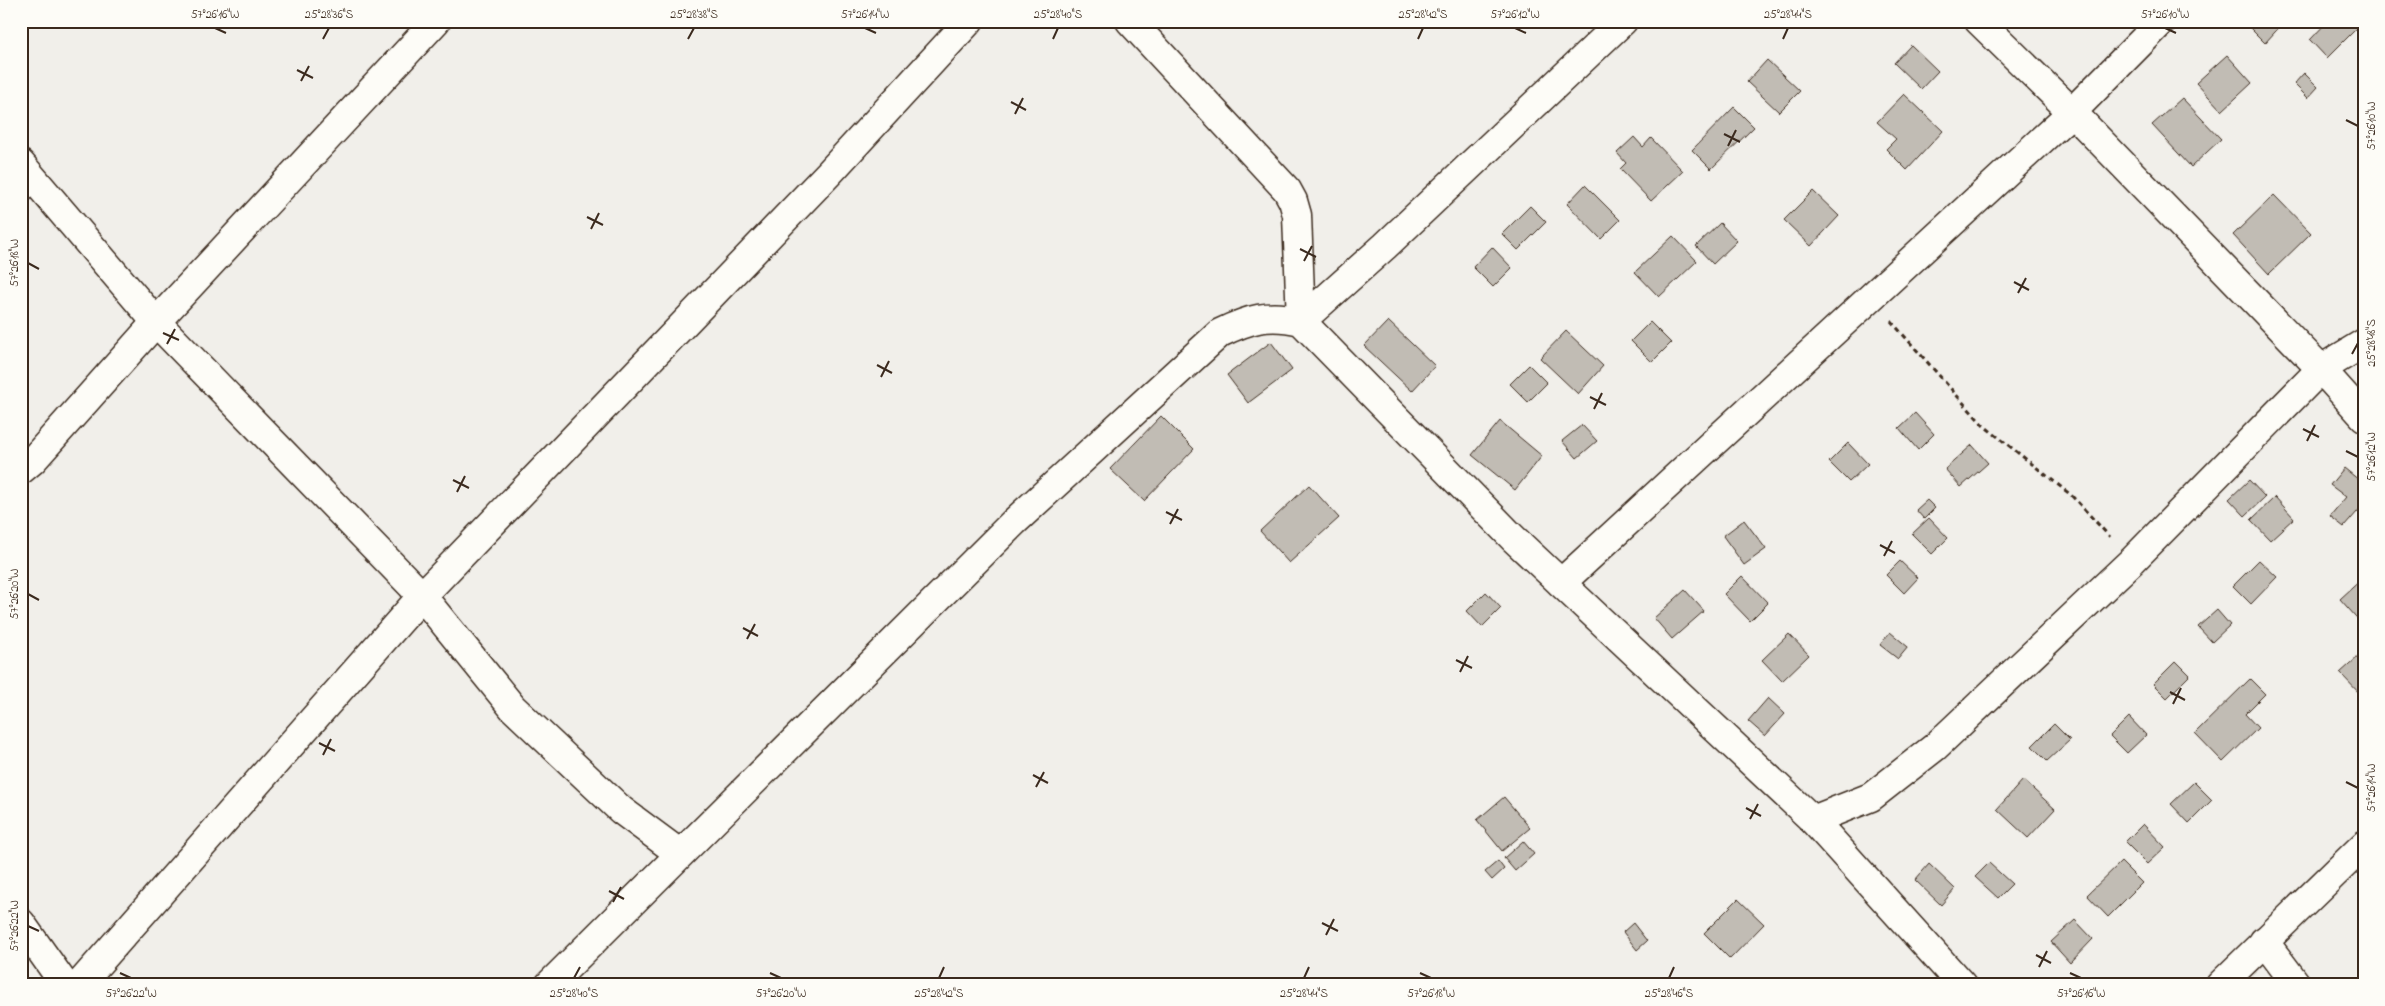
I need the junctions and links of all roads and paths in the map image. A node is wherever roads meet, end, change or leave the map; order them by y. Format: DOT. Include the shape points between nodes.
graph roads {
  1 [pos="436,21"];
  2 [pos="969,21"];
  3 [pos="1130,21"];
  4 [pos="1623,21"];
  5 [pos="1980,21"];
  6 [pos="2162,21"];
  7 [pos="2072,112"];
  8 [pos="21,164"];
  9 [pos="1871,298"];
  10 [pos="1301,321"];
  11 [pos="156,322"];
  12 [pos="2364,343"];
  13 [pos="2322,370"];
  14 [pos="2364,417"];
  15 [pos="21,470"];
  16 [pos="2132,561"];
  17 [pos="1561,582"];
  18 [pos="422,596"];
  19 [pos="1813,820"];
  20 [pos="2364,845"];
  21 [pos="679,853"];
  22 [pos="21,923"];
  23 [pos="2264,941"];
  24 [pos="66,985"];
  25 [pos="79,985"];
  26 [pos="549,985"];
  27 [pos="1962,985"];
  28 [pos="2220,985"];
  29 [pos="2298,985"];
  1 -- 11 [label="street"];
  2 -- 18 [label="street" via="823,180"];
  3 -- 10 [label="street" via="1287,190 1297,215"];
  4 -- 10 [label="street"];
  5 -- 7 [label="street"];
  6 -- 7 [label="street"];
  7 -- 9 [label="street"];
  7 -- 13 [label="street"];
  8 -- 11 [label="street"];
  9 -- 16 [label="path" via="1983,425 2071,495"];
  9 -- 17 [label="street"];
  10 -- 17 [label="street" via="1513,538"];
  10 -- 21 [label="street" via="1269,316 1241,322 1220,333 1014,522"];
  11 -- 15 [label="street"];
  11 -- 18 [label="street"];
  12 -- 13 [label="street"];
  13 -- 14 [label="street"];
  13 -- 16 [label="street"];
  16 -- 19 [label="street" via="1935,747 1871,797"];
  17 -- 19 [label="street"];
  18 -- 21 [label="street" via="513,708 621,810"];
  18 -- 25 [label="street"];
  19 -- 27 [label="street"];
  20 -- 23 [label="street"];
  21 -- 26 [label="street"];
  22 -- 24 [label="street"];
  23 -- 28 [label="street"];
  23 -- 29 [label="street"];
}
